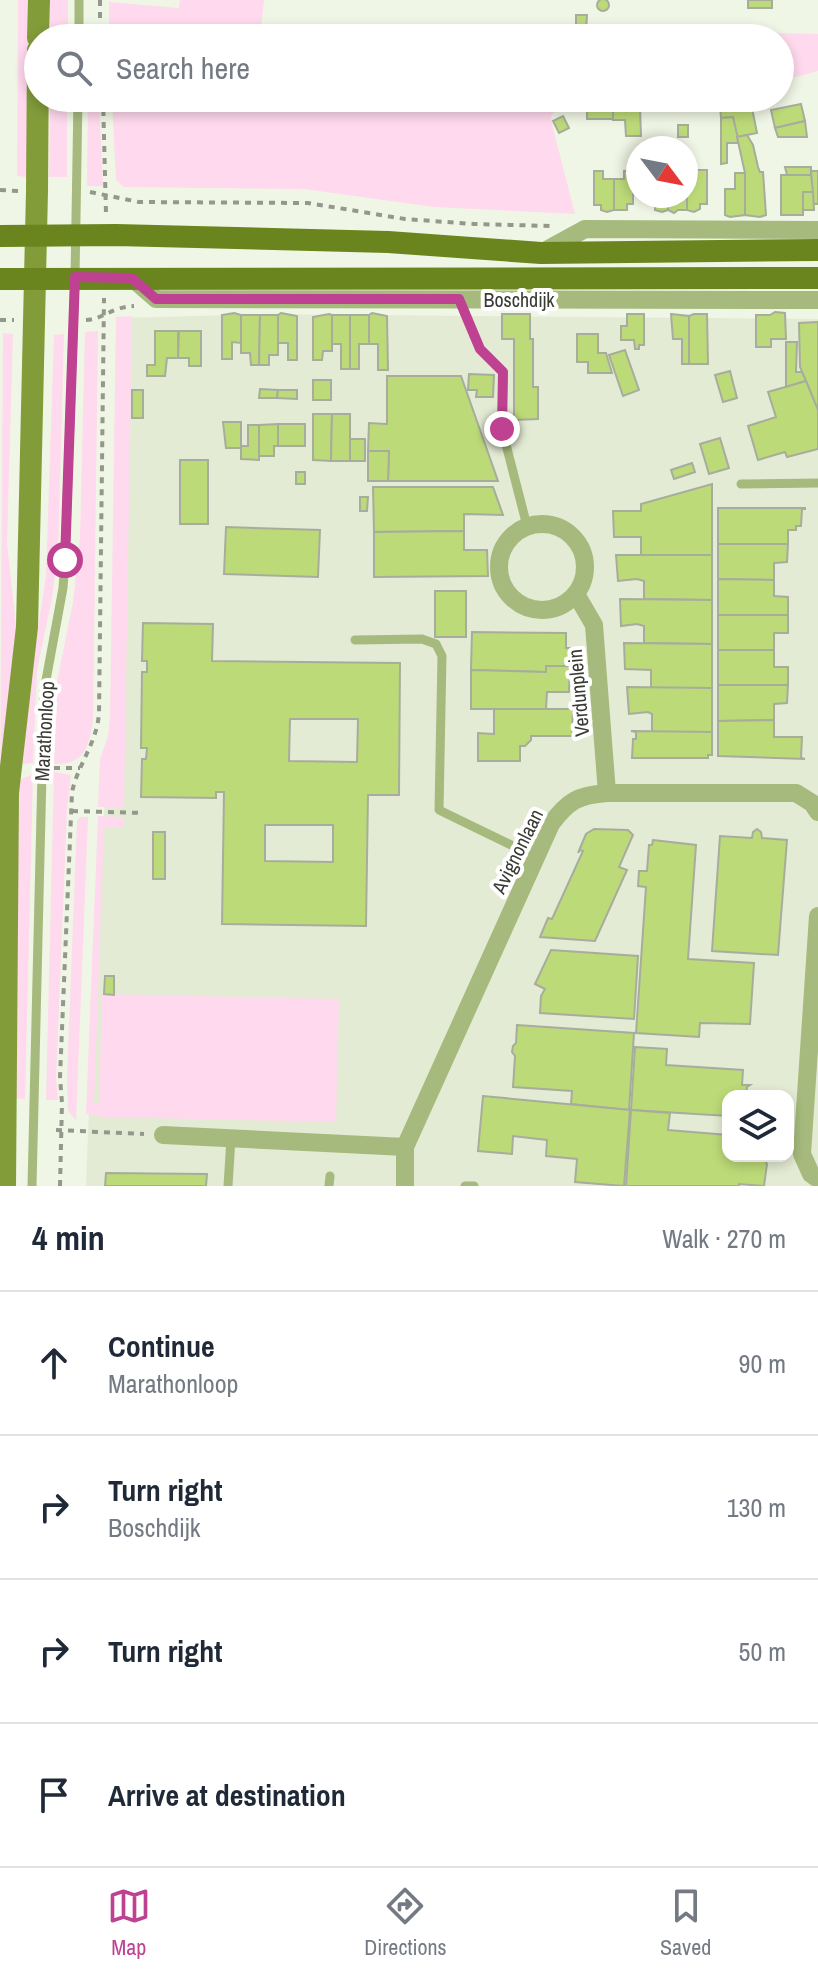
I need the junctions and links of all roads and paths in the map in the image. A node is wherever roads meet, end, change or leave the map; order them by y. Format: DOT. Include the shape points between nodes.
graph roads {
  1 [pos="39,0"];
  2 [pos="79,0"];
  3 [pos="100,0"];
  4 [pos="38,24"];
  5 [pos="79,24"];
  6 [pos="100,24"];
  7 [pos="38,112"];
  8 [pos="78,112"];
  9 [pos="103,112"];
  10 [pos="0,190"];
  11 [pos="37,191"];
  12 [pos="77,192"];
  13 [pos="106,194"];
  14 [pos="585,229"];
  15 [pos="818,230"];
  16 [pos="76,235"];
  17 [pos="0,236"];
  18 [pos="36,236"];
  19 [pos="818,250"];
  20 [pos="541,253"];
  21 [pos="75,277"];
  22 [pos="35,278"];
  23 [pos="132,278"];
  24 [pos="818,278"];
  25 [pos="0,279"];
  26 [pos="459,299"];
  27 [pos="818,300"];
  28 [pos="103,315"];
  29 [pos="818,483"];
  30 [pos="741,484"];
  31 [pos="527,526"];
  32 [pos="576,594"];
  33 [pos="355,640"];
  34 [pos="607,793"];
  35 [pos="816,803"];
  36 [pos="72,811"];
  37 [pos="143,813"];
  38 [pos="536,857"];
  39 [pos="818,916"];
  40 [pos="59,1130"];
  41 [pos="163,1135"];
  42 [pos="231,1138"];
  43 [pos="405,1147"];
  44 [pos="818,1179"];
  45 [pos="5,1186"];
  46 [pos="32,1186"];
  47 [pos="60,1186"];
  48 [pos="228,1186"];
  49 [pos="405,1186"];
  50 [pos="466,1186"];
  51 [pos="474,1186"];
  1 -- 4 [label="main road"];
  2 -- 5 [label="lane"];
  3 -- 6 [label="path"];
  7 -- 11 [label="main road, Marathonloop"];
  8 -- 12 [label="lane, Marathonloop"];
  9 -- 13 [label="path"];
  10 -- 11 [label="path"];
  11 -- 18 [label="main road, Marathonloop"];
  12 -- 13 [label="path"];
  12 -- 16 [label="lane, Marathonloop"];
  13 -- 14 [label="path" via="139,202 308,203 405,219"];
  14 -- 15 [label="street"];
  14 -- 20 [label="street"];
  16 -- 18 [label="main road"];
  16 -- 20 [label="main road" via="388,242"];
  16 -- 21 [label="lane, Marathonloop"];
  17 -- 18 [label="main road"];
  18 -- 22 [label="main road, Marathonloop"];
  19 -- 20 [label="main road"];
  21 -- 22 [label="main road, Boschdijk"];
  21 -- 23 [label="main road, Boschdijk"];
  21 -- 46 [label="lane, Marathonloop" via="63,588 44,691"];
  22 -- 25 [label="main road, Boschdijk"];
  22 -- 45 [label="main road, Marathonloop" via="27,627 8,793"];
  23 -- 24 [label="main road, Boschdijk"];
  23 -- 26 [label="street, Boschdijk" via="156,299"];
  26 -- 27 [label="street, Boschdijk"];
  26 -- 31 [label="lane" via="480,349 503,372 502,429"];
  28 -- 36 [label="path, Marathonloop" via="99,713 95,739 75,781"];
  29 -- 30 [label="lane"];
  31 -- 32 [label="street" via="548,523 578,540 586,573"];
  31 -- 32 [label="street" via="514,533 499,557 504,588 513,600 535,610 555,609"];
  32 -- 34 [label="street, Verdunplein" via="594,625"];
  33 -- 38 [label="lane" via="422,639 436,644 442,656 439,810"];
  34 -- 35 [label="street, Avignonlaan" via="796,793"];
  34 -- 38 [label="street, Avignonlaan" via="585,794 565,806"];
  36 -- 37 [label="path"];
  36 -- 40 [label="path, Marathonloop"];
  38 -- 43 [label="street, Avignonlaan"];
  39 -- 44 [label="street" via="802,1154"];
  40 -- 41 [label="path"];
  40 -- 47 [label="path, Marathonloop"];
  41 -- 42 [label="street"];
  42 -- 43 [label="street"];
  42 -- 48 [label="lane"];
  43 -- 49 [label="street, Avignonlaan"];
  50 -- 51 [label="lane"];
}
